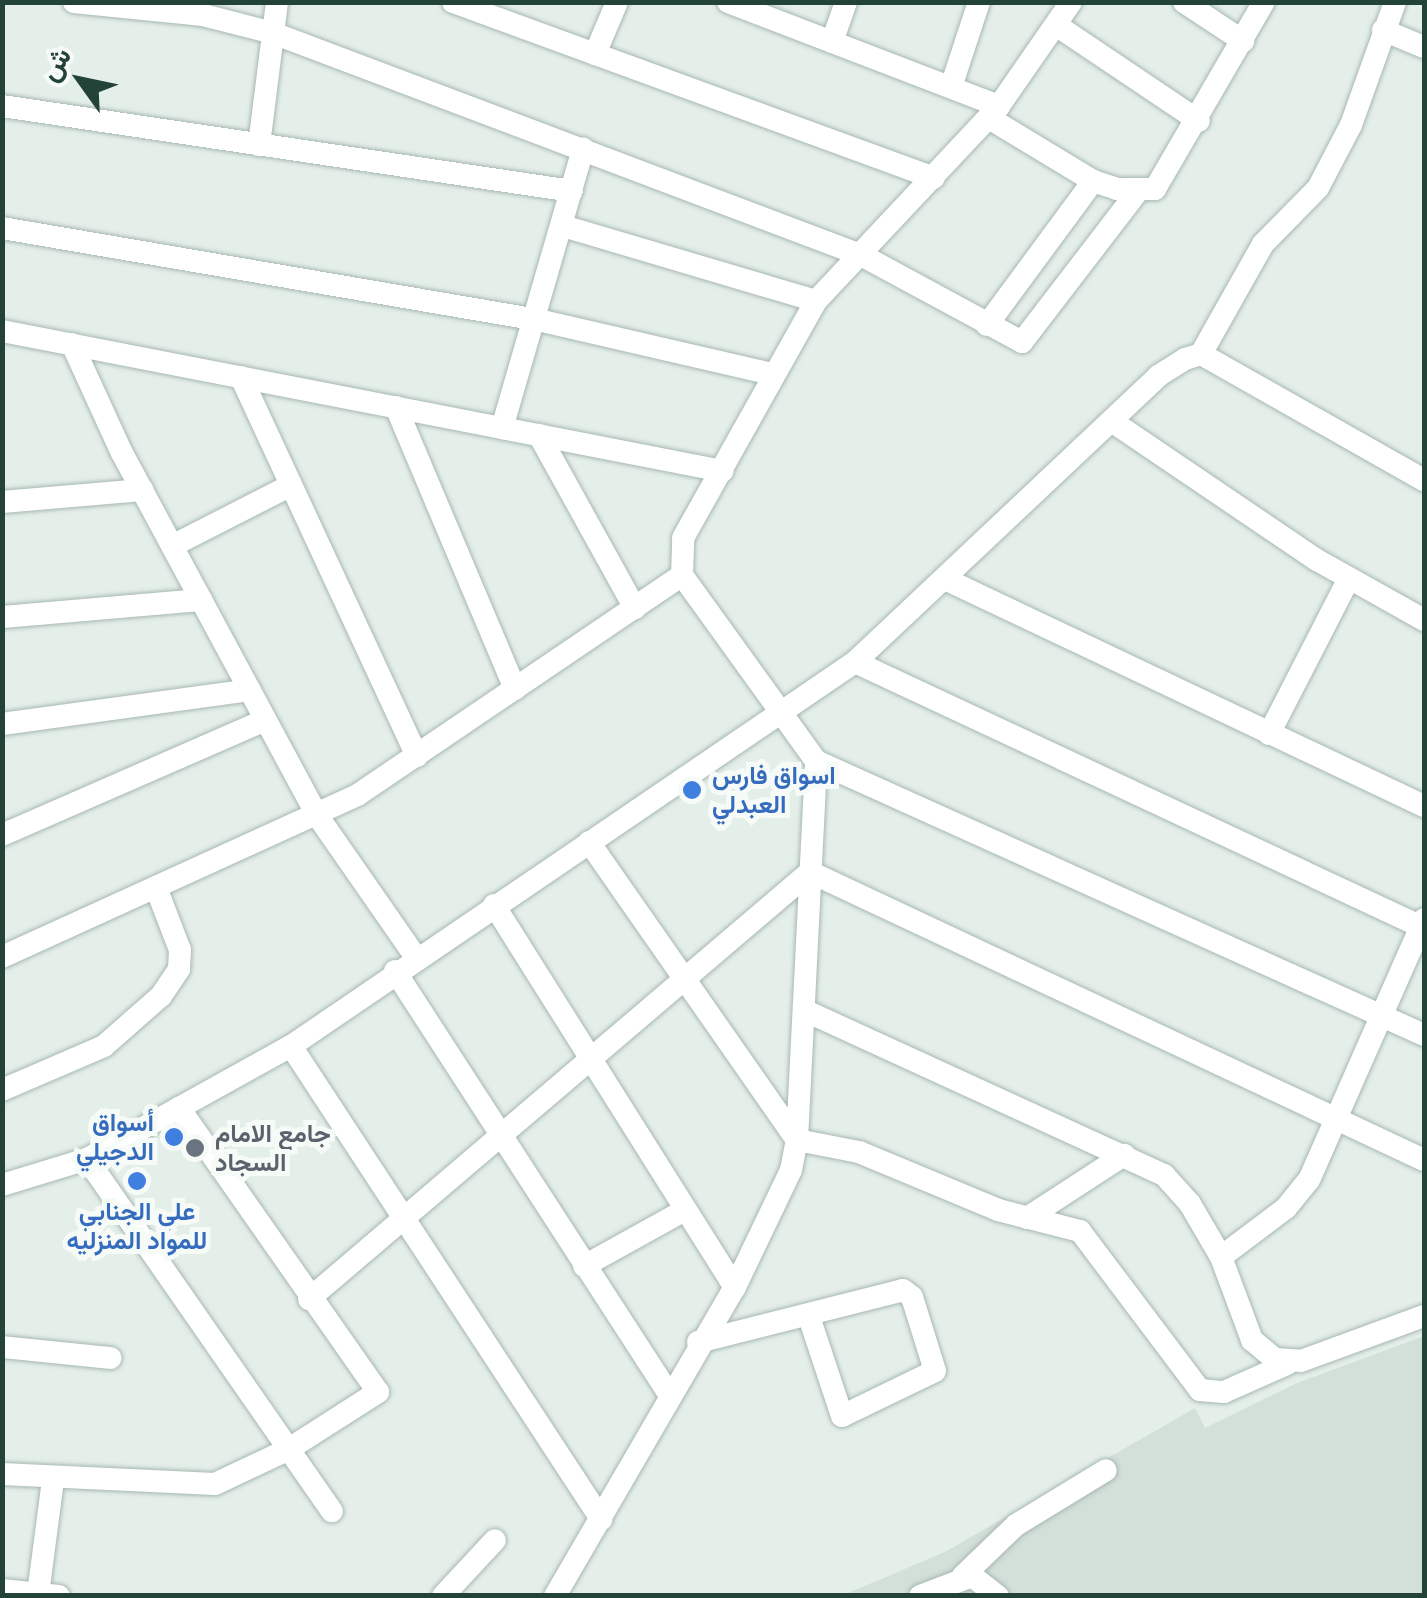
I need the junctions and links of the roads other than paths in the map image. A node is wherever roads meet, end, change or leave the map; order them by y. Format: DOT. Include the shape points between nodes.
graph roads {
  1 [pos="74,2"];
  2 [pos="276,2"];
  3 [pos="453,2"];
  4 [pos="617,2"];
  5 [pos="728,2"];
  6 [pos="846,2"];
  7 [pos="979,2"];
  8 [pos="1071,2"];
  9 [pos="1184,2"];
  10 [pos="1264,2"];
  11 [pos="1395,2"];
  12 [pos="1056,25"];
  13 [pos="1383,30"];
  14 [pos="274,33"];
  15 [pos="832,42"];
  16 [pos="1242,42"];
  17 [pos="1424,47"];
  18 [pos="595,54"];
  19 [pos="951,88"];
  20 [pos="2,106"];
  21 [pos="994,112"];
  22 [pos="1199,121"];
  23 [pos="259,146"];
  24 [pos="583,149"];
  25 [pos="934,178"];
  26 [pos="1093,181"];
  27 [pos="572,191"];
  28 [pos="1138,191"];
  29 [pos="563,226"];
  30 [pos="2,228"];
  31 [pos="863,256"];
  32 [pos="816,301"];
  33 [pos="538,320"];
  34 [pos="988,325"];
  35 [pos="2,331"];
  36 [pos="72,344"];
  37 [pos="1201,354"];
  38 [pos="772,374"];
  39 [pos="241,377"];
  40 [pos="396,407"];
  41 [pos="1113,422"];
  42 [pos="502,428"];
  43 [pos="538,435"];
  44 [pos="723,471"];
  45 [pos="1424,480"];
  46 [pos="291,485"];
  47 [pos="142,490"];
  48 [pos="2,502"];
  49 [pos="172,546"];
  50 [pos="682,576"];
  51 [pos="945,579"];
  52 [pos="1348,580"];
  53 [pos="201,600"];
  54 [pos="635,608"];
  55 [pos="2,617"];
  56 [pos="1424,620"];
  57 [pos="856,662"];
  58 [pos="515,689"];
  59 [pos="250,690"];
  60 [pos="780,712"];
  61 [pos="266,720"];
  62 [pos="2,724"];
  63 [pos="1269,734"];
  64 [pos="417,756"];
  65 [pos="816,762"];
  66 [pos="1424,806"];
  67 [pos="317,815"];
  68 [pos="2,835"];
  69 [pos="589,842"];
  70 [pos="810,872"];
  71 [pos="157,890"];
  72 [pos="494,905"];
  73 [pos="1423,925"];
  74 [pos="416,956"];
  75 [pos="2,958"];
  76 [pos="395,971"];
  77 [pos="685,979"];
  78 [pos="808,1012"];
  79 [pos="1382,1015"];
  80 [pos="1424,1035"];
  81 [pos="291,1046"];
  82 [pos="593,1058"];
  83 [pos="2,1090"];
  84 [pos="179,1108"];
  85 [pos="1337,1120"];
  86 [pos="498,1134"];
  87 [pos="797,1140"];
  88 [pos="1124,1154"];
  89 [pos="87,1158"];
  90 [pos="1424,1160"];
  91 [pos="2,1185"];
  92 [pos="685,1210"];
  93 [pos="406,1217"];
  94 [pos="1028,1218"];
  95 [pos="1221,1256"];
  96 [pos="584,1266"];
  97 [pos="736,1286"];
  98 [pos="309,1299"];
  99 [pos="1424,1316"];
  100 [pos="809,1317"];
  101 [pos="698,1342"];
  102 [pos="2,1347"];
  103 [pos="110,1358"];
  104 [pos="1287,1364"];
  105 [pos="670,1394"];
  106 [pos="289,1450"];
  107 [pos="1106,1470"];
  108 [pos="2,1474"];
  109 [pos="52,1480"];
  110 [pos="332,1511"];
  111 [pos="601,1519"];
  112 [pos="495,1540"];
  113 [pos="963,1576"];
  114 [pos="2,1590"];
  115 [pos="48,1595"];
  116 [pos="443,1596"];
  117 [pos="555,1596"];
  118 [pos="920,1596"];
  119 [pos="998,1596"];
  1 -- 14 [label="street" via="203,15"];
  2 -- 14 [label="street"];
  3 -- 18 [label="street"];
  4 -- 18 [label="street"];
  5 -- 15 [label="street"];
  6 -- 15 [label="street"];
  7 -- 19 [label="street"];
  8 -- 12 [label="street"];
  9 -- 16 [label="street"];
  10 -- 16 [label="street"];
  11 -- 13 [label="street"];
  12 -- 21 [label="street"];
  12 -- 22 [label="street"];
  13 -- 17 [label="street"];
  13 -- 37 [label="street" via="1351,125 1318,188 1263,244"];
  14 -- 23 [label="street"];
  14 -- 24 [label="street"];
  15 -- 19 [label="street"];
  16 -- 22 [label="street"];
  18 -- 25 [label="street"];
  19 -- 21 [label="street"];
  20 -- 23 [label="street"];
  21 -- 25 [label="street"];
  21 -- 26 [label="street"];
  22 -- 28 [label="street" via="1170,172 1155,188"];
  23 -- 27 [label="street"];
  24 -- 27 [label="street"];
  24 -- 31 [label="street"];
  25 -- 31 [label="street"];
  26 -- 28 [label="street"];
  26 -- 34 [label="street"];
  27 -- 29 [label="street"];
  28 -- 34 [label="street" via="1030,337 1022,342"];
  29 -- 32 [label="street"];
  29 -- 33 [label="street"];
  30 -- 33 [label="street"];
  31 -- 32 [label="street"];
  31 -- 34 [label="street"];
  32 -- 38 [label="street"];
  33 -- 38 [label="street"];
  33 -- 42 [label="street"];
  35 -- 36 [label="street"];
  36 -- 39 [label="street"];
  36 -- 47 [label="street"];
  37 -- 41 [label="street" via="1158,376"];
  37 -- 45 [label="street"];
  38 -- 44 [label="street"];
  39 -- 40 [label="street"];
  39 -- 46 [label="street"];
  40 -- 42 [label="street"];
  40 -- 58 [label="street"];
  41 -- 51 [label="street"];
  41 -- 52 [label="street"];
  42 -- 43 [label="street"];
  43 -- 44 [label="street"];
  43 -- 54 [label="street"];
  44 -- 50 [label="street" via="683,538"];
  46 -- 49 [label="street"];
  46 -- 64 [label="street"];
  47 -- 48 [label="street"];
  47 -- 49 [label="street"];
  49 -- 53 [label="street"];
  50 -- 54 [label="street"];
  50 -- 60 [label="street"];
  51 -- 57 [label="street"];
  51 -- 63 [label="street"];
  52 -- 56 [label="street"];
  52 -- 63 [label="street"];
  53 -- 55 [label="street"];
  53 -- 59 [label="street"];
  54 -- 58 [label="street"];
  57 -- 60 [label="street"];
  57 -- 73 [label="street"];
  58 -- 64 [label="street"];
  59 -- 61 [label="street"];
  59 -- 62 [label="street"];
  60 -- 65 [label="street"];
  60 -- 69 [label="street"];
  61 -- 67 [label="street"];
  61 -- 68 [label="street"];
  63 -- 66 [label="street"];
  64 -- 67 [label="street"];
  65 -- 70 [label="street"];
  65 -- 79 [label="street"];
  67 -- 71 [label="street"];
  67 -- 74 [label="street"];
  69 -- 72 [label="street"];
  69 -- 77 [label="street"];
  70 -- 77 [label="street"];
  70 -- 78 [label="street"];
  70 -- 85 [label="street"];
  71 -- 75 [label="street"];
  71 -- 83 [label="street" via="180,950 178,969 161,996 104,1046"];
  72 -- 74 [label="street"];
  72 -- 82 [label="street"];
  73 -- 79 [label="street"];
  74 -- 76 [label="street"];
  76 -- 81 [label="street"];
  76 -- 86 [label="street"];
  77 -- 82 [label="street"];
  77 -- 87 [label="street"];
  78 -- 87 [label="street"];
  78 -- 88 [label="street"];
  79 -- 80 [label="street"];
  79 -- 85 [label="street"];
  81 -- 84 [label="street"];
  81 -- 93 [label="street"];
  82 -- 86 [label="street"];
  82 -- 92 [label="street"];
  84 -- 89 [label="street"];
  84 -- 98 [label="street"];
  85 -- 90 [label="street"];
  85 -- 95 [label="street" via="1309,1180 1286,1208"];
  86 -- 93 [label="street"];
  86 -- 96 [label="street"];
  87 -- 94 [label="street" via="872,1156"];
  87 -- 97 [label="street" via="791,1170"];
  88 -- 94 [label="street"];
  88 -- 95 [label="street" via="1176,1186"];
  89 -- 91 [label="street"];
  89 -- 106 [label="street"];
  92 -- 96 [label="street"];
  92 -- 97 [label="street"];
  93 -- 98 [label="street"];
  93 -- 111 [label="street"];
  94 -- 104 [label="street" via="1086,1236 1200,1390 1224,1392"];
  95 -- 104 [label="street" via="1252,1340"];
  96 -- 105 [label="street"];
  97 -- 101 [label="street"];
  98 -- 106 [label="street" via="378,1392"];
  99 -- 104 [label="street"];
  100 -- 100 [label="street" via="906,1291 935,1371 842,1416"];
  100 -- 101 [label="street"];
  101 -- 105 [label="street"];
  102 -- 103 [label="street"];
  105 -- 111 [label="street"];
  106 -- 109 [label="street" via="215,1484"];
  106 -- 110 [label="street"];
  107 -- 113 [label="street" via="1016,1525"];
  108 -- 109 [label="street"];
  109 -- 115 [label="street"];
  111 -- 117 [label="street"];
  112 -- 116 [label="street"];
  113 -- 118 [label="street"];
  113 -- 119 [label="street" via="980,1578"];
  114 -- 115 [label="street"];
}
